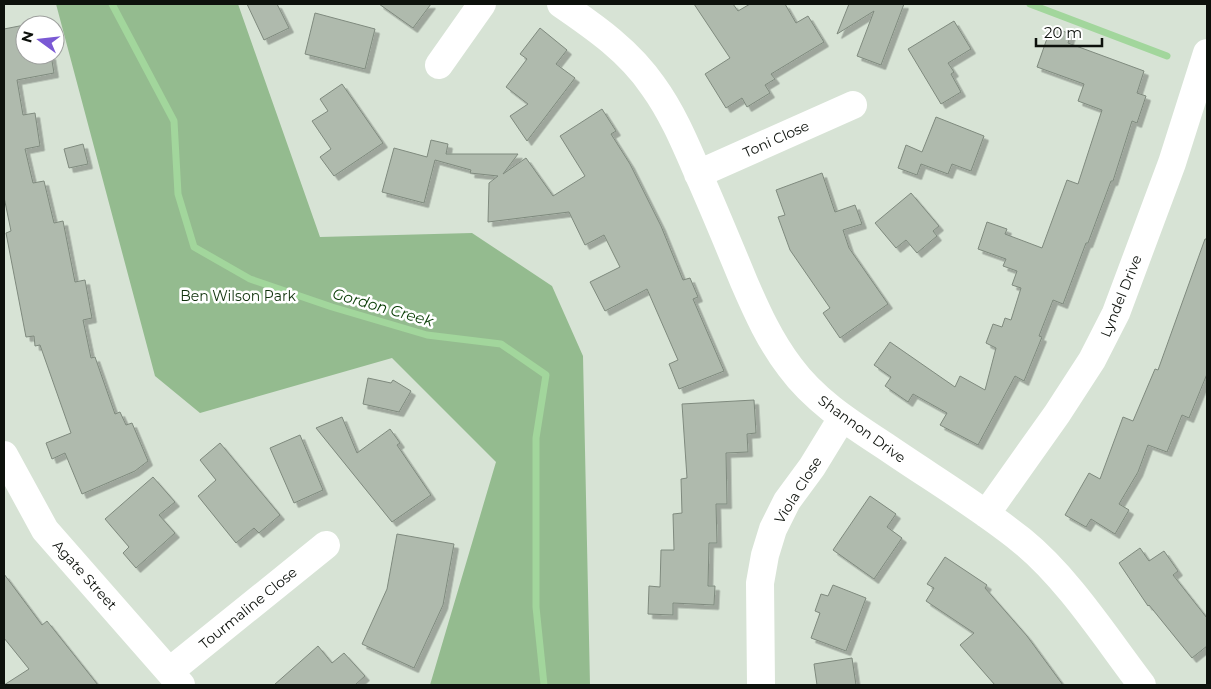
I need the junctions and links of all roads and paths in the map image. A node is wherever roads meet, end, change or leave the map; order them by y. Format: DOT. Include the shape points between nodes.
graph roads {
  1 [pos="482,4"];
  2 [pos="561,4"];
  3 [pos="1207,53"];
  4 [pos="438,65"];
  5 [pos="853,105"];
  6 [pos="698,174"];
  7 [pos="842,418"];
  8 [pos="4,456"];
  9 [pos="986,514"];
  10 [pos="326,545"];
  11 [pos="176,678"];
  12 [pos="762,685"];
  13 [pos="1142,685"];
  1 -- 4 [label="street"];
  2 -- 6 [label="street, Shannon Drive" via="624,51 653,85 674,118"];
  3 -- 9 [label="street, Lyndel Drive" via="1172,163 1116,314 1092,360 1057,414"];
  5 -- 6 [label="street, Toni Close"];
  6 -- 7 [label="street, Shannon Drive" via="770,338 814,395"];
  7 -- 9 [label="street, Shannon Drive"];
  7 -- 12 [label="street, Viola Close" via="787,501 765,555 760,583"];
  8 -- 11 [label="street, Agate Street" via="45,530"];
  9 -- 13 [label="street, Shannon Drive" via="1023,541 1051,568"];
  10 -- 11 [label="street, Tourmaline Close"];
}
